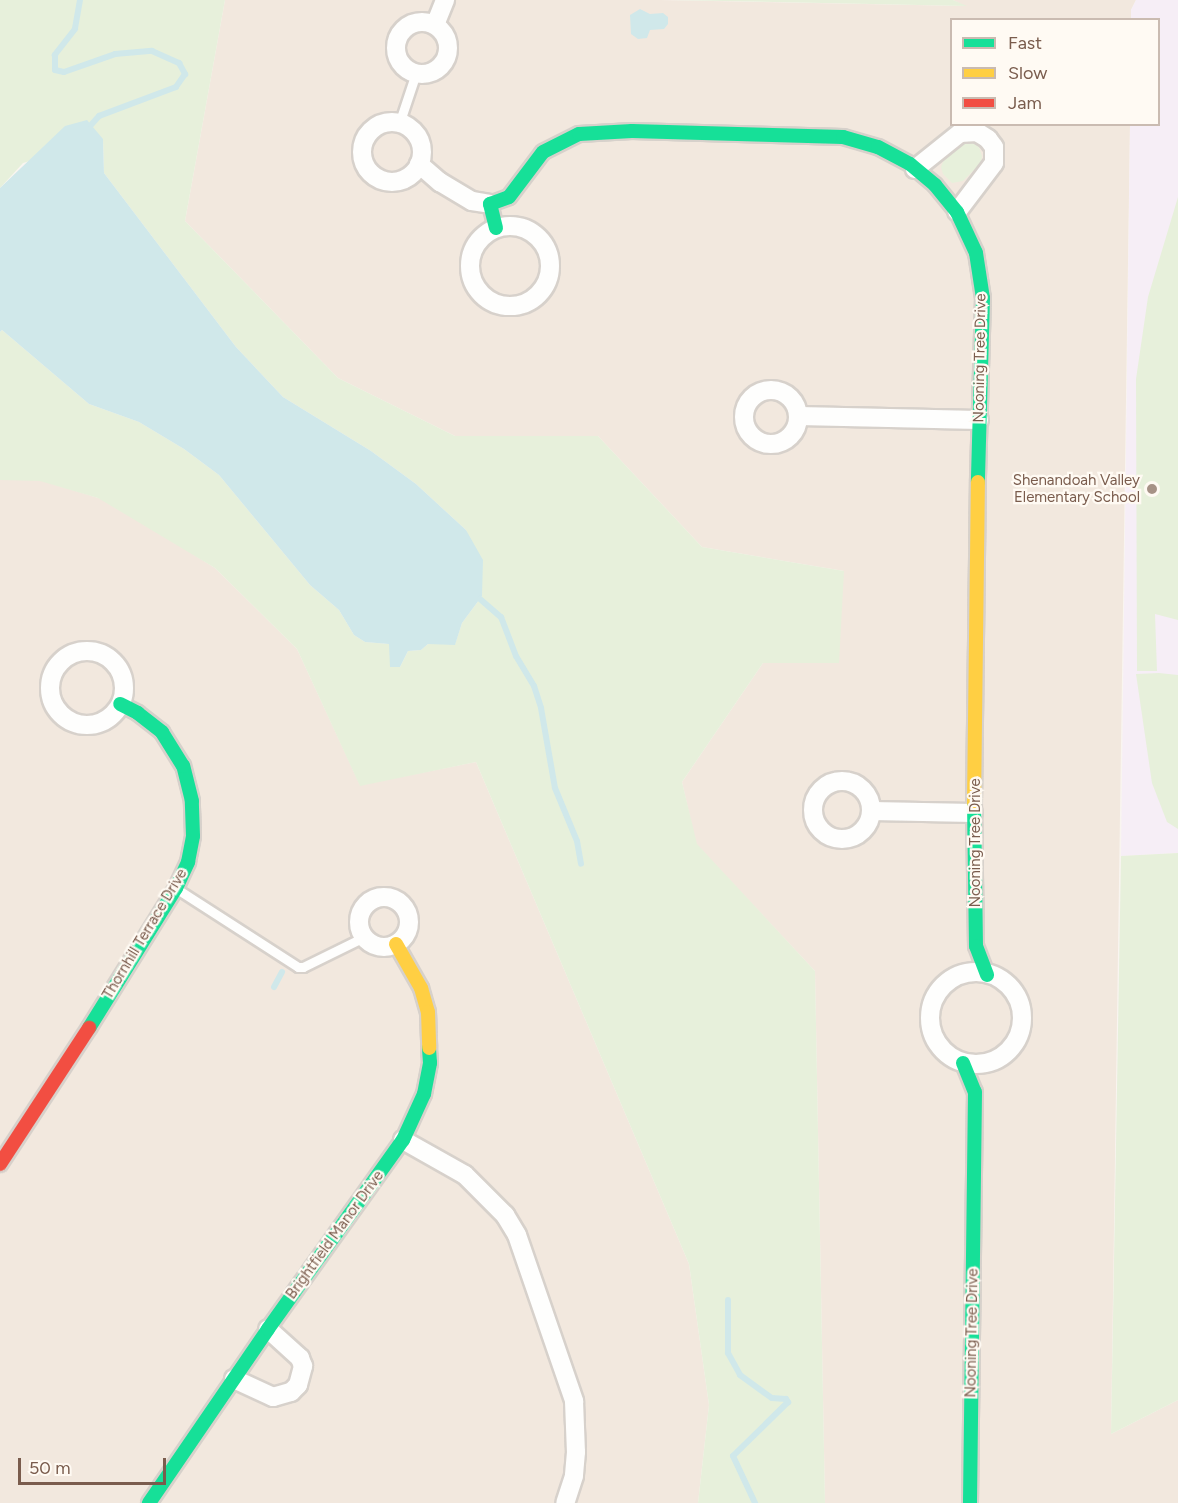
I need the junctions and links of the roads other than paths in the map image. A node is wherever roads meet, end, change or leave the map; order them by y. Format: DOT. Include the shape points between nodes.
graph roads {
  1 [pos="446,0"];
  2 [pos="435,25"];
  3 [pos="414,81"];
  4 [pos="399,124"];
  5 [pos="419,164"];
  6 [pos="915,169"];
  7 [pos="490,204"];
  8 [pos="957,212"];
  9 [pos="496,228"];
  10 [pos="799,416"];
  11 [pos="979,420"];
  12 [pos="120,704"];
  13 [pos="872,810"];
  14 [pos="974,813"];
  15 [pos="176,888"];
  16 [pos="364,937"];
  17 [pos="396,944"];
  18 [pos="976,946"];
  19 [pos="965,973"];
  20 [pos="987,975"];
  21 [pos="963,1063"];
  22 [pos="989,1063"];
  23 [pos="975,1092"];
  24 [pos="403,1140"];
  25 [pos="0,1164"];
  26 [pos="268,1329"];
  27 [pos="234,1379"];
  28 [pos="149,1503"];
  29 [pos="565,1503"];
  30 [pos="970,1503"];
  1 -- 2 [label="street"];
  2 -- 3 [label="street" via="446,39 447,56 436,70"];
  2 -- 3 [label="street" via="418,22 398,36 396,53"];
  3 -- 4 [label="lane"];
  4 -- 5 [label="street" via="417,137 421,146"];
  4 -- 5 [label="street" via="385,123 369,133 362,150 366,168 390,182 407,178"];
  5 -- 7 [label="street" via="472,201"];
  6 -- 7 [label="street, Nooning Tree Drive" via="878,147 843,137 632,131 579,134 543,152 509,197"];
  6 -- 8 [label="street, Nooning Tree Drive" via="935,185"];
  6 -- 8 [label="street" via="960,133 977,132 988,139 994,147 994,163"];
  7 -- 9 [label="street"];
  8 -- 11 [label="street, Nooning Tree Drive" via="976,253 983,298"];
  9 -- 9 [label="street" via="475,245 470,257 473,282 490,301 502,306 523,304 543,290 549,279 549,253 533,233 521,227"];
  10 -- 11 [label="street"];
  11 -- 14 [label="street, Nooning Tree Drive"];
  12 -- 12 [label="street" via="123,682 119,671 102,655 80,652 69,656 53,673 51,697 57,709 71,720 102,722"];
  12 -- 15 [label="street, Thornhill Terrace Drive" via="162,732 183,766 192,801 193,836 188,862"];
  13 -- 14 [label="street"];
  14 -- 18 [label="street, Nooning Tree Drive"];
  15 -- 16 [label="lane" via="298,967"];
  15 -- 25 [label="street, Thornhill Terrace Drive"];
  16 -- 17 [label="street" via="382,947"];
  16 -- 17 [label="street" via="359,920 366,904 390,897 404,907 410,923 403,939"];
  17 -- 24 [label="street, Brightfield Manor Drive" via="421,988 430,1035 424,1094"];
  18 -- 19 [label="street"];
  18 -- 20 [label="street, Nooning Tree Drive"];
  19 -- 20 [label="street"];
  19 -- 21 [label="street" via="943,986 933,999 931,1022 938,1042"];
  20 -- 22 [label="street" via="996,977 1016,996 1022,1020 1015,1044 1001,1058"];
  21 -- 22 [label="street"];
  21 -- 23 [label="street"];
  22 -- 23 [label="street"];
  23 -- 30 [label="street, Nooning Tree Drive"];
  24 -- 26 [label="street, Brightfield Manor Drive"];
  24 -- 29 [label="street" via="465,1175 506,1215 517,1235 574,1401 574,1476"];
  26 -- 27 [label="street, Brightfield Manor Drive"];
  26 -- 27 [label="street" via="300,1358 303,1366 298,1385 291,1392 273,1397"];
  27 -- 28 [label="street, Brightfield Manor Drive"];
}
